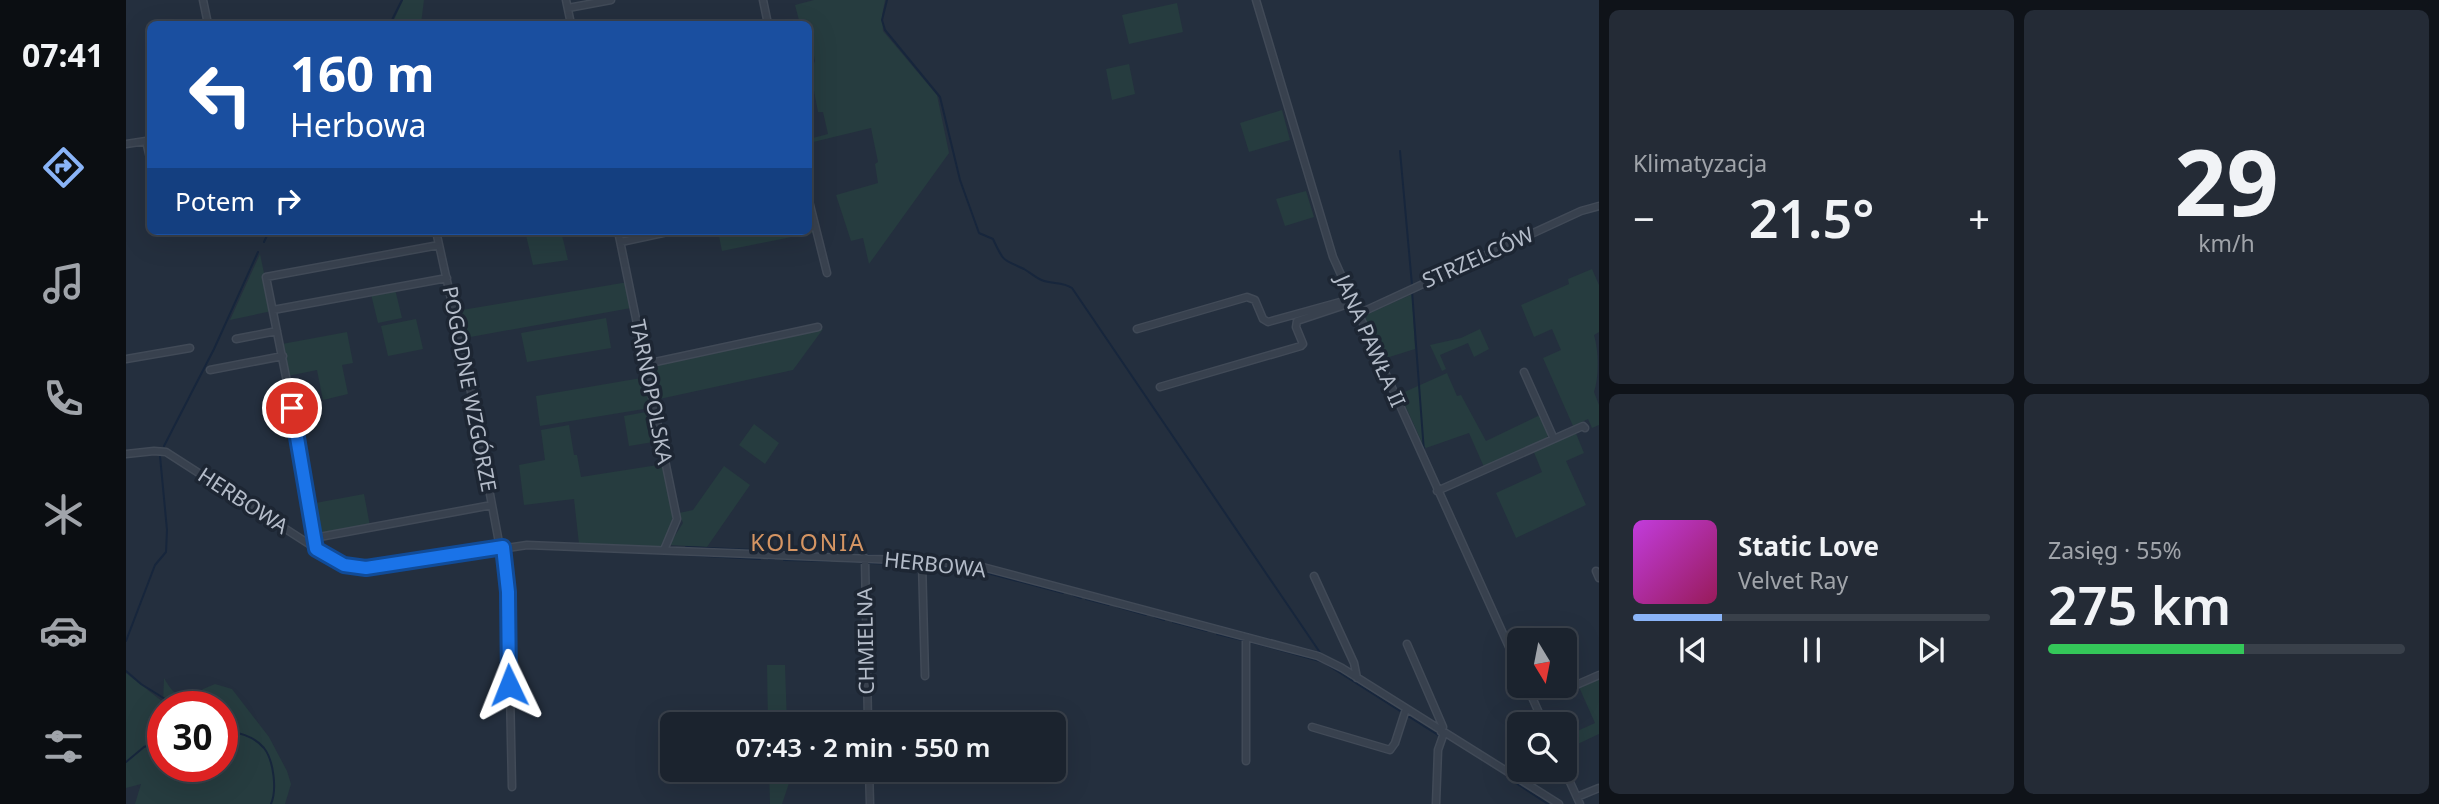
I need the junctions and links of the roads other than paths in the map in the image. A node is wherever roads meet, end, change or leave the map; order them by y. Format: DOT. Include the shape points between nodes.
graph roads {
  1 [pos="203,0"];
  2 [pos="566,0"];
  3 [pos="611,0"];
  4 [pos="762,0"];
  5 [pos="1256,0"];
  6 [pos="568,8"];
  7 [pos="207,21"];
  8 [pos="570,21"];
  9 [pos="767,21"];
  10 [pos="126,144"];
  11 [pos="147,146"];
  12 [pos="1599,206"];
  13 [pos="812,212"];
  14 [pos="437,235"];
  15 [pos="619,235"];
  16 [pos="654,235"];
  17 [pos="621,242"];
  18 [pos="439,245"];
  19 [pos="827,274"];
  20 [pos="447,278"];
  21 [pos="1351,301"];
  22 [pos="273,310"];
  23 [pos="1357,314"];
  24 [pos="818,327"];
  25 [pos="1137,328"];
  26 [pos="277,331"];
  27 [pos="236,339"];
  28 [pos="190,348"];
  29 [pos="283,356"];
  30 [pos="126,359"];
  31 [pos="646,364"];
  32 [pos="210,370"];
  33 [pos="1524,372"];
  34 [pos="1160,387"];
  35 [pos="1585,428"];
  36 [pos="1554,439"];
  37 [pos="126,454"];
  38 [pos="1437,491"];
  39 [pos="492,505"];
  40 [pos="314,538"];
  41 [pos="501,547"];
  42 [pos="316,549"];
  43 [pos="664,550"];
  44 [pos="865,558"];
  45 [pos="922,561"];
  46 [pos="1314,576"];
  47 [pos="1246,637"];
  48 [pos="1507,643"];
  49 [pos="1407,644"];
  50 [pos="1599,675"];
  51 [pos="925,676"];
  52 [pos="1357,678"];
  53 [pos="1577,685"];
  54 [pos="1406,709"];
  55 [pos="868,712"];
  56 [pos="1312,727"];
  57 [pos="1443,732"];
  58 [pos="1246,761"];
  59 [pos="869,782"];
  60 [pos="1570,782"];
  61 [pos="512,787"];
  62 [pos="1599,788"];
  63 [pos="1578,802"];
  64 [pos="870,804"];
  65 [pos="1436,804"];
  66 [pos="1559,804"];
  1 -- 7 [label="street"];
  2 -- 6 [label="street"];
  3 -- 6 [label="street"];
  4 -- 9 [label="street"];
  5 -- 21 [label="street, JANA PAWŁA II" via="1324,233"];
  6 -- 8 [label="street"];
  10 -- 11 [label="street" via="146,142"];
  12 -- 23 [label="street, STRZELCÓW"];
  13 -- 19 [label="street"];
  14 -- 18 [label="street, POGODNE WZGÓRZE"];
  15 -- 17 [label="street, TARNOPOLSKA"];
  16 -- 17 [label="street"];
  17 -- 31 [label="street, TARNOPOLSKA"];
  18 -- 20 [label="street, POGODNE WZGÓRZE"];
  18 -- 22 [label="street" via="266,277"];
  20 -- 22 [label="street"];
  20 -- 39 [label="street, POGODNE WZGÓRZE"];
  21 -- 23 [label="street, JANA PAWŁA II"];
  21 -- 25 [label="street" via="1268,322 1255,300 1247,297"];
  21 -- 34 [label="street" via="1297,321 1301,346"];
  22 -- 26 [label="street"];
  23 -- 38 [label="street, JANA PAWŁA II"];
  24 -- 31 [label="street"];
  26 -- 27 [label="street"];
  26 -- 29 [label="street"];
  28 -- 30 [label="street"];
  29 -- 32 [label="street"];
  29 -- 40 [label="street"];
  31 -- 43 [label="street, TARNOPOLSKA" via="677,519"];
  33 -- 36 [label="street"];
  35 -- 36 [label="street"];
  36 -- 38 [label="street"];
  37 -- 42 [label="street, HERBOWA" via="166,452"];
  38 -- 48 [label="street, JANA PAWŁA II"];
  39 -- 40 [label="street"];
  39 -- 41 [label="street, POGODNE WZGÓRZE"];
  40 -- 42 [label="street"];
  41 -- 42 [label="street, HERBOWA" via="366,568 344,565"];
  41 -- 43 [label="street, HERBOWA"];
  41 -- 61 [label="street, POGODNE WZGÓRZE" via="508,592"];
  43 -- 44 [label="street, HERBOWA"];
  44 -- 45 [label="street, HERBOWA"];
  44 -- 55 [label="street, CHMIELNA"];
  45 -- 47 [label="street, HERBOWA" via="975,565"];
  45 -- 51 [label="street"];
  46 -- 52 [label="street"];
  47 -- 52 [label="street, HERBOWA" via="1318,656"];
  47 -- 58 [label="street"];
  49 -- 57 [label="street"];
  50 -- 53 [label="street"];
  52 -- 54 [label="street, HERBOWA"];
  54 -- 56 [label="street" via="1390,750"];
  54 -- 57 [label="street, HERBOWA"];
  57 -- 65 [label="street"];
  57 -- 66 [label="street, HERBOWA"];
  59 -- 64 [label="street"];
  60 -- 63 [label="street"];
  62 -- 63 [label="street"];
}
